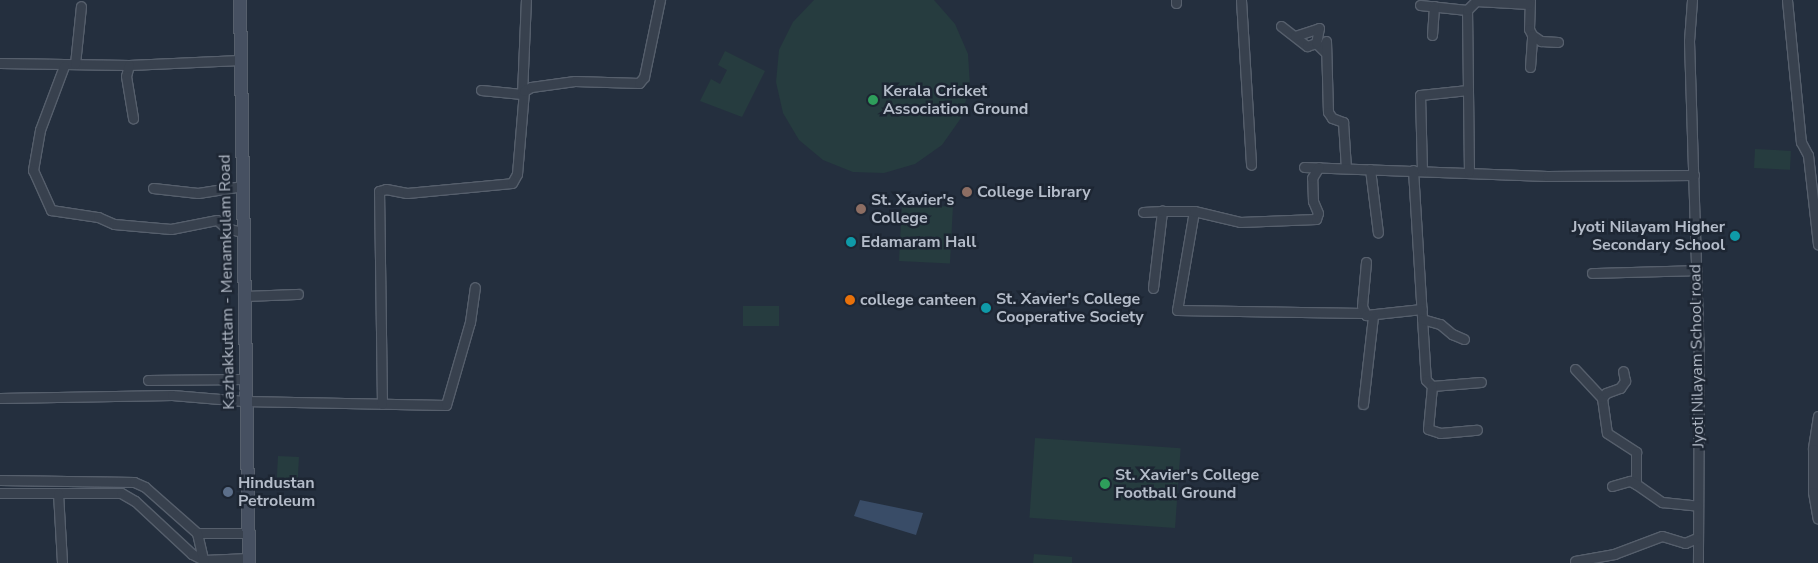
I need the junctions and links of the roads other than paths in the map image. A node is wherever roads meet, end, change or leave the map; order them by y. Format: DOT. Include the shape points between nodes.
graph roads {
  1 [pos="240,0"];
  2 [pos="526,0"];
  3 [pos="660,0"];
  4 [pos="1242,0"];
  5 [pos="1692,0"];
  6 [pos="1787,0"];
  7 [pos="1529,2"];
  8 [pos="1420,5"];
  9 [pos="81,6"];
  10 [pos="1434,6"];
  11 [pos="1467,10"];
  12 [pos="1281,26"];
  13 [pos="1432,35"];
  14 [pos="1532,35"];
  15 [pos="1295,36"];
  16 [pos="1326,41"];
  17 [pos="1558,42"];
  18 [pos="1316,43"];
  19 [pos="1326,53"];
  20 [pos="240,60"];
  21 [pos="0,62"];
  22 [pos="75,64"];
  23 [pos="64,66"];
  24 [pos="129,66"];
  25 [pos="1530,67"];
  26 [pos="481,90"];
  27 [pos="1468,90"];
  28 [pos="522,94"];
  29 [pos="133,118"];
  30 [pos="1250,165"];
  31 [pos="1304,167"];
  32 [pos="1319,167"];
  33 [pos="1346,168"];
  34 [pos="1370,169"];
  35 [pos="1417,171"];
  36 [pos="1470,172"];
  37 [pos="1694,175"];
  38 [pos="242,186"];
  39 [pos="152,188"];
  40 [pos="1162,211"];
  41 [pos="1194,211"];
  42 [pos="1142,212"];
  43 [pos="242,232"];
  44 [pos="1378,233"];
  45 [pos="1818,244"];
  46 [pos="1366,262"];
  47 [pos="1697,270"];
  48 [pos="1592,273"];
  49 [pos="475,287"];
  50 [pos="1153,288"];
  51 [pos="298,294"];
  52 [pos="243,296"];
  53 [pos="1422,309"];
  54 [pos="1363,312"];
  55 [pos="1373,316"];
  56 [pos="1422,319"];
  57 [pos="1464,339"];
  58 [pos="1574,369"];
  59 [pos="1623,371"];
  60 [pos="244,379"];
  61 [pos="148,380"];
  62 [pos="1482,382"];
  63 [pos="1432,386"];
  64 [pos="0,398"];
  65 [pos="1602,398"];
  66 [pos="244,402"];
  67 [pos="382,404"];
  68 [pos="1363,404"];
  69 [pos="1818,416"];
  70 [pos="1477,430"];
  71 [pos="0,480"];
  72 [pos="29,480"];
  73 [pos="1636,484"];
  74 [pos="1612,486"];
  75 [pos="0,493"];
  76 [pos="30,493"];
  77 [pos="58,493"];
  78 [pos="1698,506"];
  79 [pos="1818,519"];
  80 [pos="197,533"];
  81 [pos="250,533"];
  82 [pos="1698,538"];
  83 [pos="249,560"];
  84 [pos="204,561"];
  85 [pos="1575,561"];
  86 [pos="62,563"];
  87 [pos="1698,563"];
  1 -- 20 [label="main road, Kazhakkuttam - Menamkulam Road"];
  2 -- 28 [label="street"];
  3 -- 28 [label="street" via="640,83 575,82 531,87"];
  4 -- 30 [label="street"];
  5 -- 37 [label="street, Jyoti Nilayam School road" via="1689,41"];
  6 -- 45 [label="street" via="1801,142 1808,155"];
  7 -- 11 [label="street" via="1476,1"];
  7 -- 14 [label="street"];
  8 -- 10 [label="street"];
  9 -- 22 [label="street"];
  10 -- 11 [label="street"];
  10 -- 13 [label="street"];
  11 -- 27 [label="street"];
  12 -- 15 [label="street"];
  14 -- 17 [label="street"];
  14 -- 25 [label="street"];
  15 -- 18 [label="street" via="1307,46"];
  15 -- 18 [label="street" via="1320,28"];
  16 -- 19 [label="street"];
  18 -- 19 [label="street"];
  19 -- 33 [label="street" via="1328,112 1332,118 1344,122"];
  20 -- 24 [label="street"];
  20 -- 38 [label="main road, Kazhakkuttam - Menamkulam Road"];
  21 -- 23 [label="street"];
  22 -- 23 [label="street"];
  22 -- 24 [label="street"];
  23 -- 43 [label="street" via="40,130 33,170 51,210 98,217 114,224 171,230 217,220 226,228"];
  24 -- 29 [label="street" via="126,76"];
  26 -- 28 [label="street"];
  27 -- 35 [label="street" via="1420,95"];
  27 -- 36 [label="street"];
  28 -- 67 [label="street" via="517,174 512,183 407,193 383,189 378,194"];
  31 -- 32 [label="street"];
  32 -- 33 [label="street"];
  32 -- 41 [label="street" via="1312,178 1313,201 1318,213 1316,219 1240,222"];
  33 -- 34 [label="street"];
  34 -- 35 [label="street"];
  34 -- 44 [label="street"];
  35 -- 36 [label="street"];
  35 -- 53 [label="street"];
  36 -- 37 [label="street" via="1547,176"];
  37 -- 47 [label="street, Jyoti Nilayam School road"];
  38 -- 39 [label="street" via="198,193"];
  38 -- 43 [label="main road, Kazhakkuttam - Menamkulam Road"];
  40 -- 41 [label="street"];
  40 -- 42 [label="street"];
  40 -- 50 [label="street"];
  41 -- 54 [label="street" via="1176,310"];
  43 -- 52 [label="main road, Kazhakkuttam - Menamkulam Road"];
  46 -- 54 [label="street"];
  47 -- 48 [label="street"];
  47 -- 78 [label="street, Jyoti Nilayam School road"];
  49 -- 67 [label="street" via="470,322 446,405"];
  51 -- 52 [label="street"];
  52 -- 60 [label="main road, Kazhakkuttam - Menamkulam Road"];
  53 -- 55 [label="street"];
  53 -- 56 [label="street"];
  54 -- 55 [label="street"];
  55 -- 68 [label="street"];
  56 -- 57 [label="street" via="1440,324"];
  56 -- 63 [label="street" via="1425,375"];
  58 -- 65 [label="street"];
  59 -- 65 [label="street" via="1625,381 1620,388"];
  60 -- 61 [label="street"];
  60 -- 66 [label="main road, Kazhakkuttam - Menamkulam Road"];
  62 -- 63 [label="street"];
  63 -- 70 [label="street" via="1428,429 1440,432"];
  64 -- 66 [label="street" via="172,395"];
  65 -- 73 [label="street" via="1607,433 1636,452"];
  66 -- 67 [label="street"];
  66 -- 81 [label="main road, Kazhakkuttam - Menamkulam Road"];
  69 -- 79 [label="street" via="1813,449 1813,492"];
  71 -- 72 [label="street"];
  72 -- 76 [label="street"];
  72 -- 80 [label="street" via="134,482 145,487"];
  73 -- 74 [label="street"];
  73 -- 78 [label="street" via="1662,502"];
  75 -- 76 [label="street"];
  76 -- 77 [label="street"];
  77 -- 84 [label="street" via="127,496"];
  77 -- 86 [label="street"];
  78 -- 82 [label="street, Jyoti Nilayam School road"];
  80 -- 81 [label="street"];
  80 -- 84 [label="street"];
  81 -- 83 [label="main road, Kazhakkuttam - Menamkulam Road"];
  82 -- 85 [label="street" via="1685,543 1662,536 1614,554"];
  82 -- 87 [label="street, Jyoti Nilayam School road"];
  83 -- 84 [label="street"];
}
